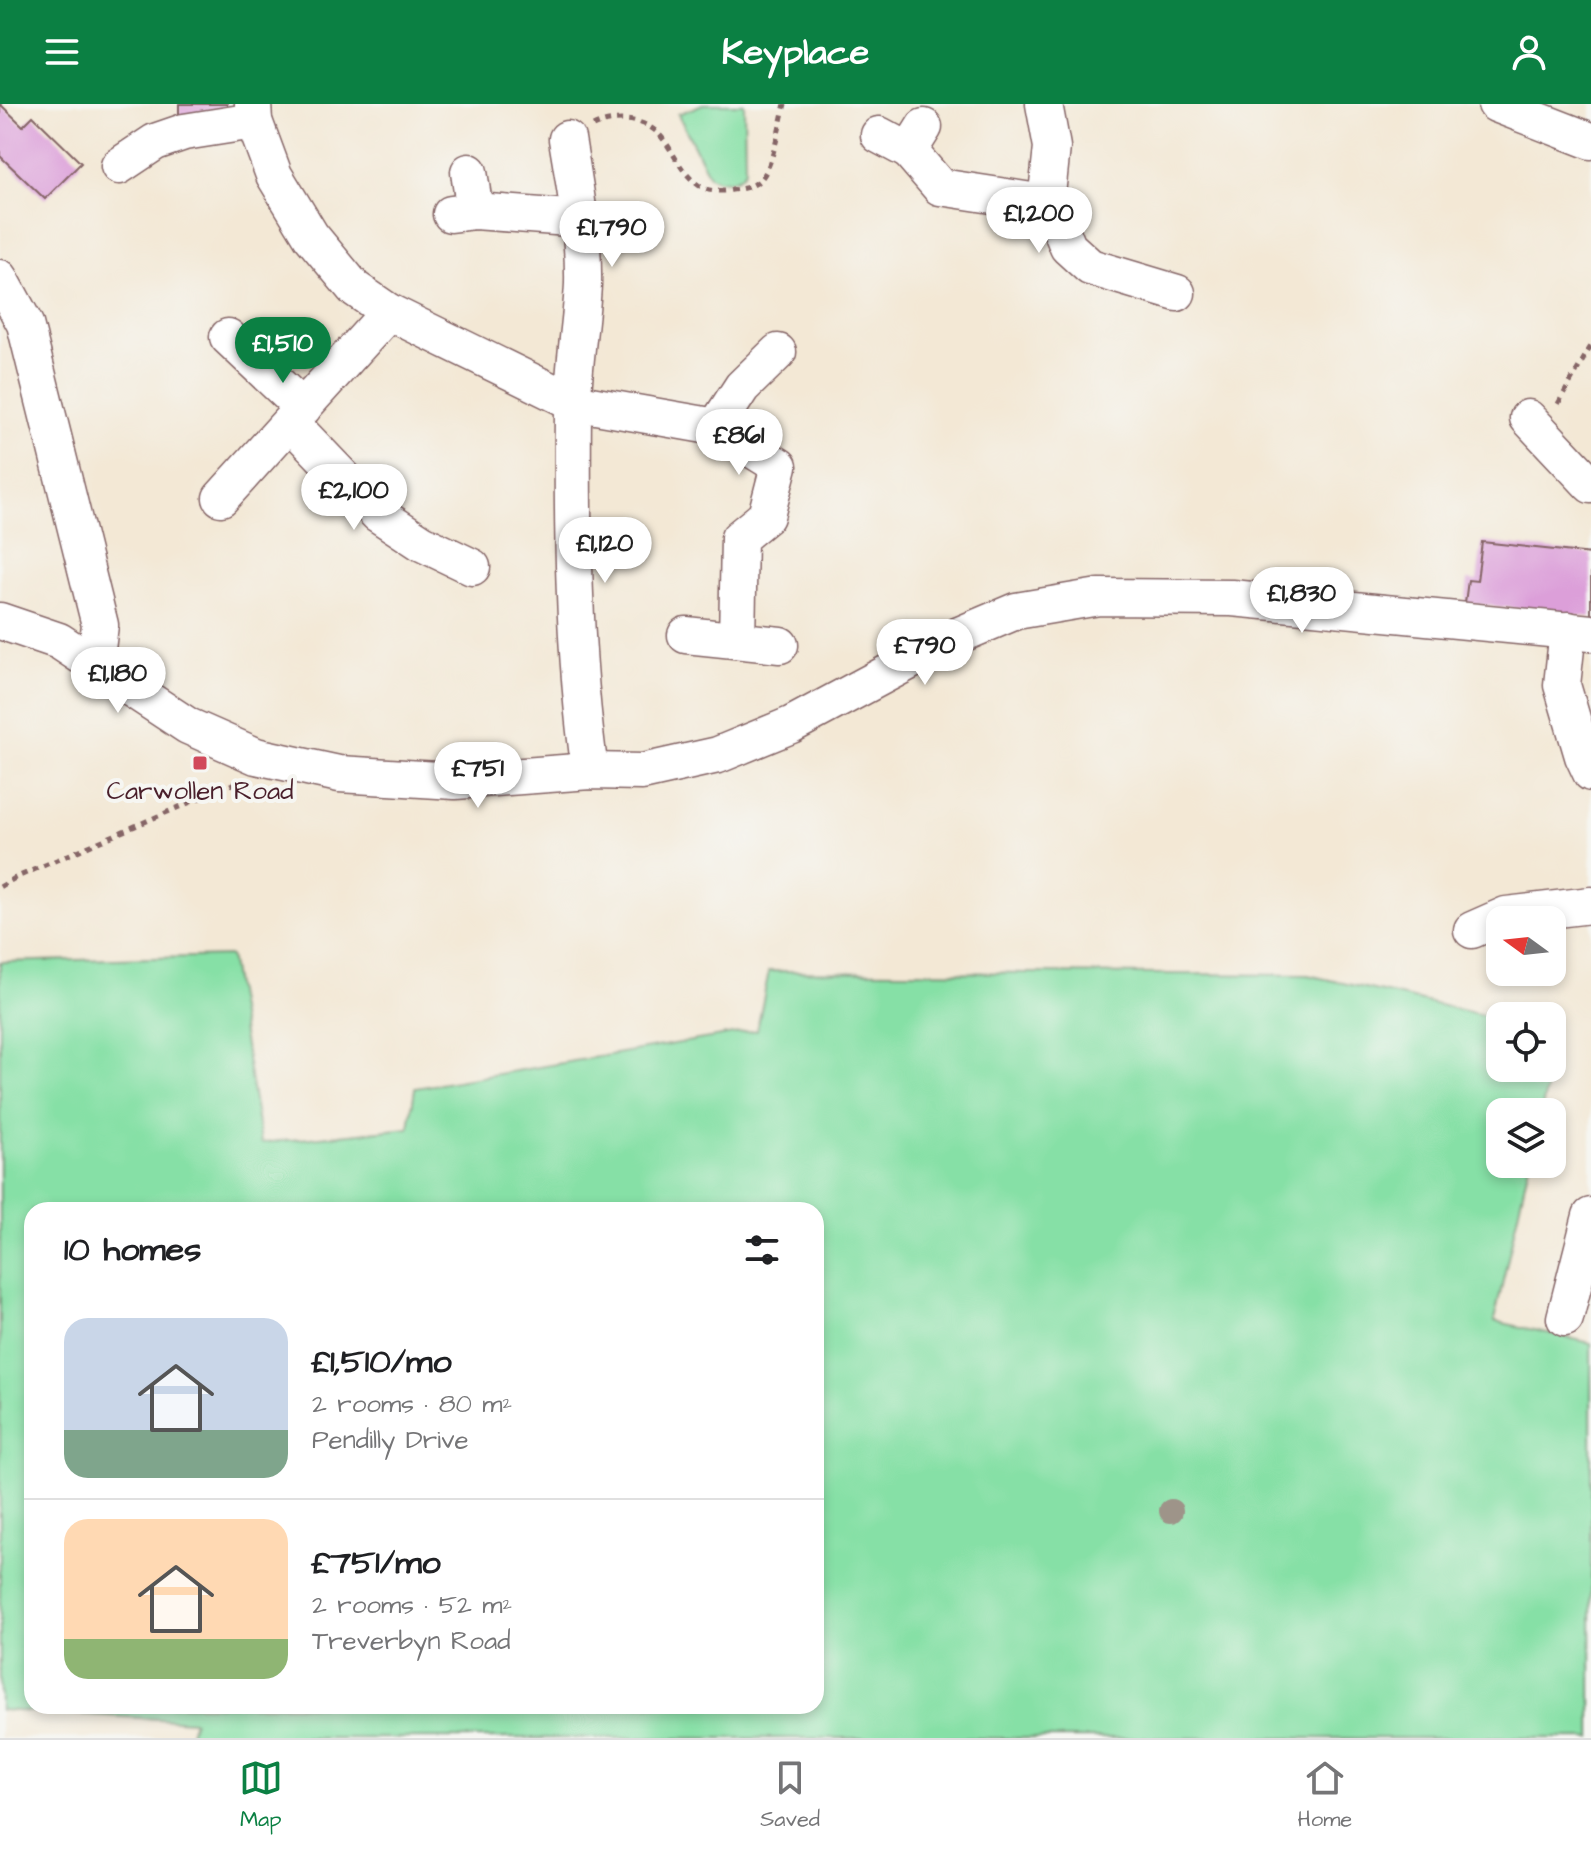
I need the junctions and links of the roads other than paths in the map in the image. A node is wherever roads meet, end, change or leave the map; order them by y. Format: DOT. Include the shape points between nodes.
graph roads {
  1 [pos="1044,104"];
  2 [pos="1496,104"];
  3 [pos="254,112"];
  4 [pos="904,138"];
  5 [pos="567,139"];
  6 [pos="1591,141"];
  7 [pos="119,166"];
  8 [pos="469,172"];
  9 [pos="1051,204"];
  10 [pos="581,219"];
  11 [pos="0,278"];
  12 [pos="1177,293"];
  13 [pos="389,312"];
  14 [pos="228,337"];
  15 [pos="778,352"];
  16 [pos="573,402"];
  17 [pos="297,415"];
  18 [pos="1534,425"];
  19 [pos="716,427"];
  20 [pos="1591,485"];
  21 [pos="221,498"];
  22 [pos="472,567"];
  23 [pos="0,621"];
  24 [pos="1579,632"];
  25 [pos="686,635"];
  26 [pos="737,640"];
  27 [pos="780,645"];
  28 [pos="95,665"];
  29 [pos="590,771"];
  30 [pos="1591,773"];
  31 [pos="1591,905"];
  32 [pos="1472,930"];
  33 [pos="1591,1216"];
  34 [pos="1565,1318"];
  1 -- 9 [label="street" via="1052,147 1047,194"];
  2 -- 6 [label="street"];
  3 -- 7 [label="street" via="155,142"];
  3 -- 13 [label="street" via="274,175 311,236 354,288"];
  4 -- 9 [label="street" via="940,187"];
  5 -- 10 [label="street"];
  8 -- 10 [label="street" via="463,212"];
  9 -- 12 [label="street" via="1068,247 1090,267"];
  10 -- 16 [label="street" via="583,284"];
  11 -- 28 [label="street" via="25,324 100,625"];
  13 -- 16 [label="street"];
  13 -- 17 [label="street"];
  14 -- 17 [label="street"];
  15 -- 19 [label="street" via="742,387"];
  16 -- 19 [label="street"];
  16 -- 29 [label="street" via="579,680"];
  17 -- 21 [label="street"];
  17 -- 22 [label="street" via="378,514"];
  18 -- 20 [label="street"];
  19 -- 26 [label="street" via="779,466 766,516 739,538"];
  23 -- 28 [label="street" via="59,641"];
  24 -- 29 [label="street" via="1232,598 1099,597 1016,611 957,636 791,725 718,755 642,772"];
  24 -- 30 [label="street" via="1562,685"];
  25 -- 26 [label="street"];
  26 -- 27 [label="street"];
  28 -- 29 [label="street" via="188,726 256,756 339,774 455,781"];
  31 -- 32 [label="street" via="1506,915"];
  33 -- 34 [label="street"];
}
